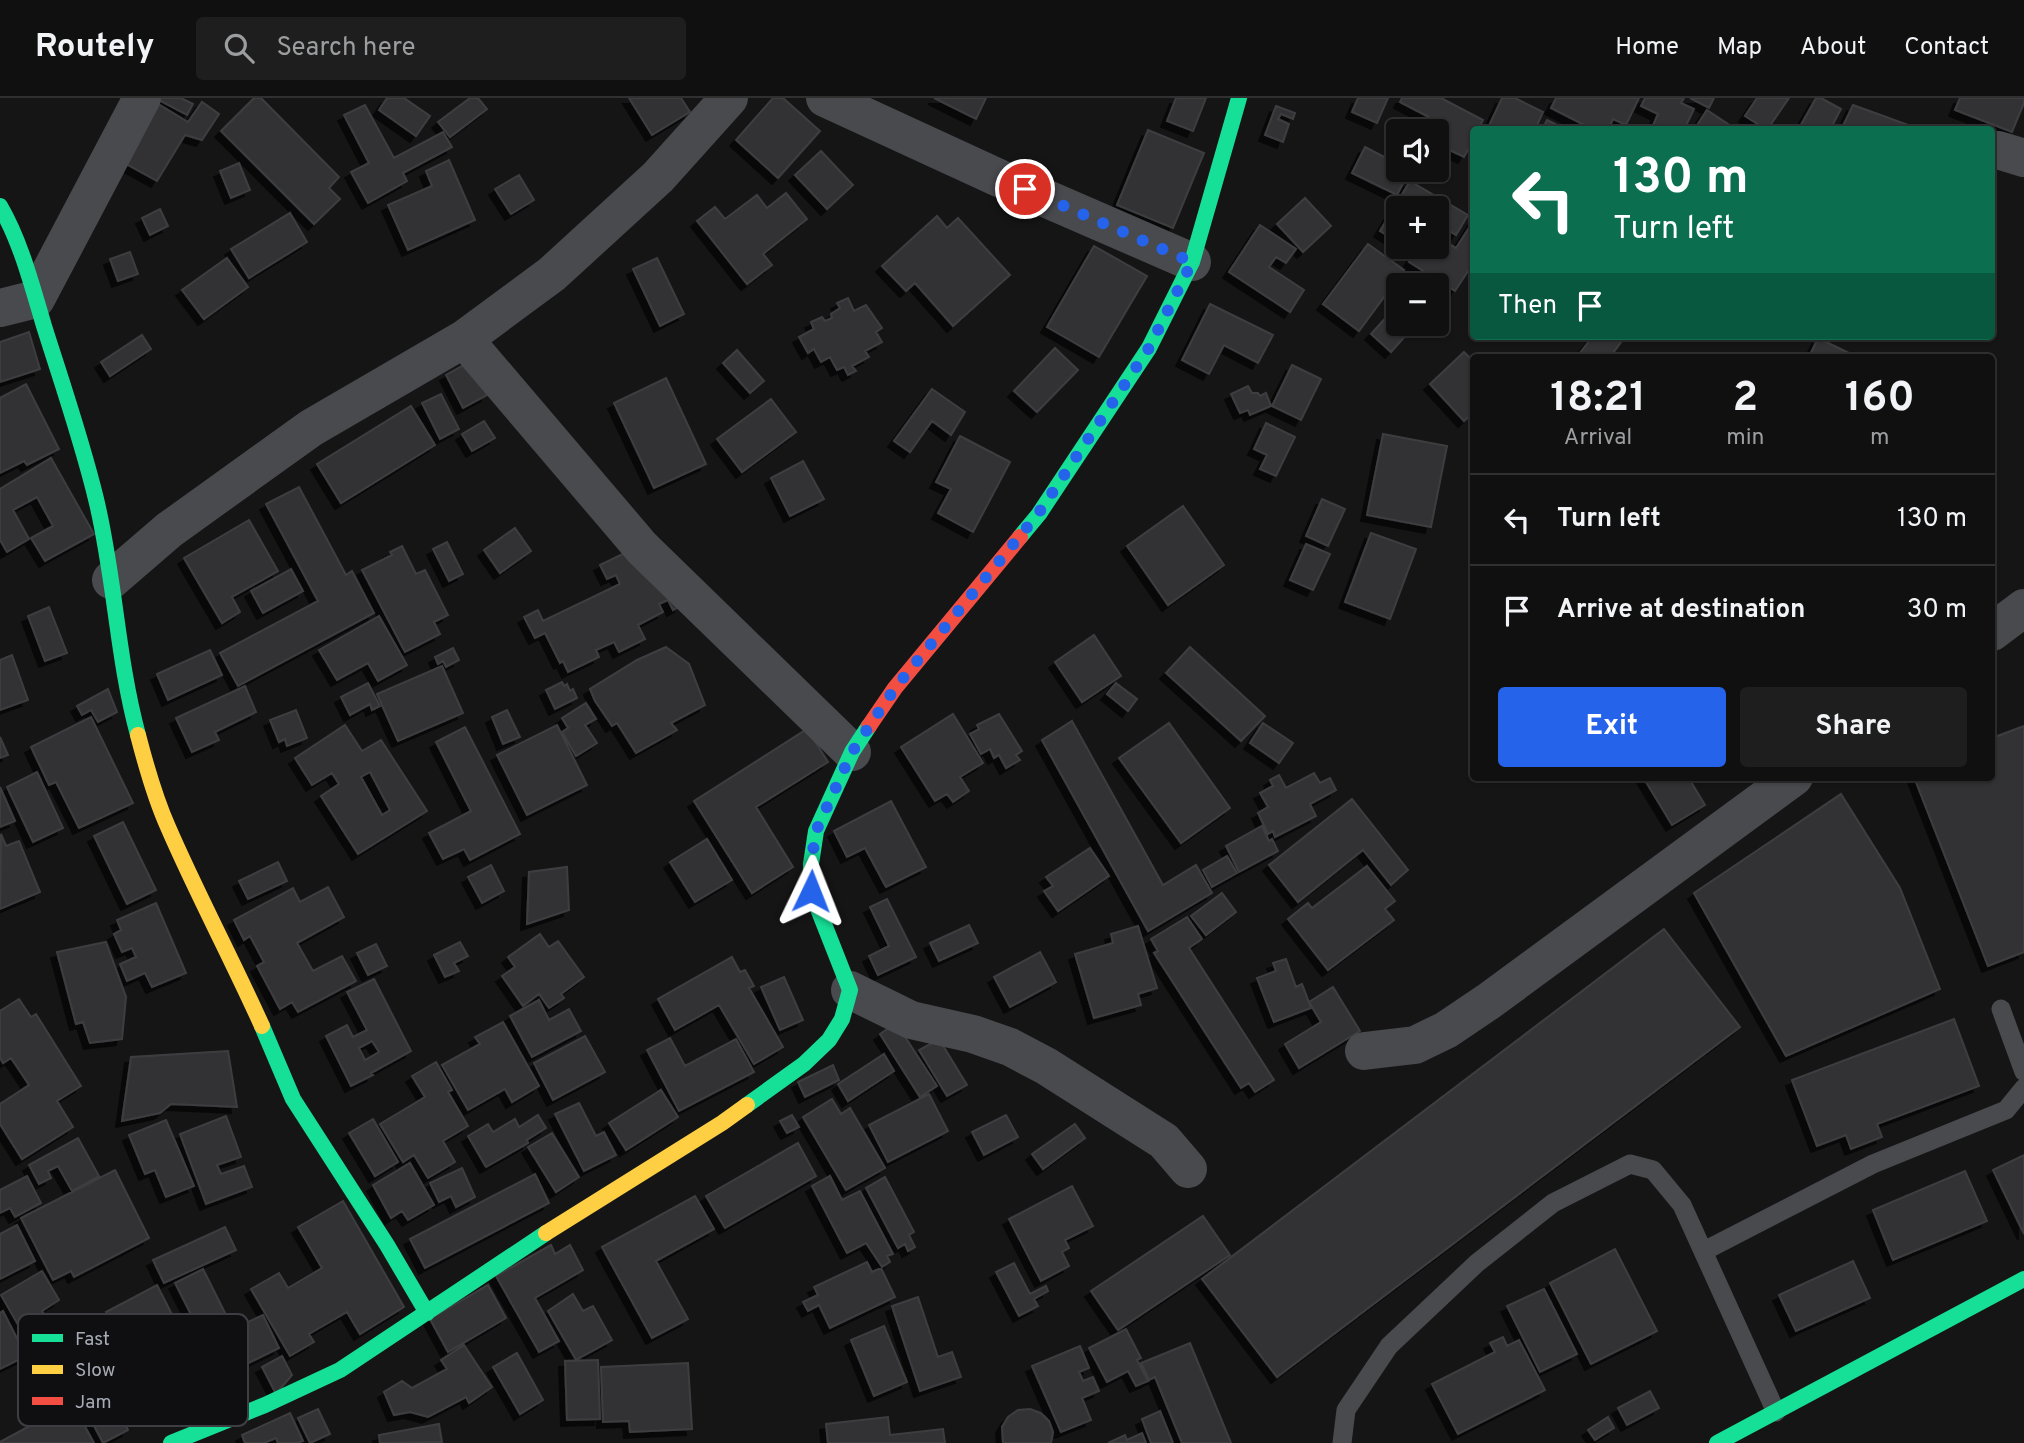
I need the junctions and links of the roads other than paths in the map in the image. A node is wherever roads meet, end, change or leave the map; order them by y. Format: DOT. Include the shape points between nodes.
graph roads {
  1 [pos="142,98"];
  2 [pos="729,98"];
  3 [pos="825,98"];
  4 [pos="1239,98"];
  5 [pos="0,206"];
  6 [pos="1192,262"];
  7 [pos="18,303"];
  8 [pos="464,339"];
  9 [pos="111,580"];
  10 [pos="2024,608"];
  11 [pos="1995,630"];
  12 [pos="852,752"];
  13 [pos="1789,781"];
  14 [pos="850,990"];
  15 [pos="2001,1009"];
  16 [pos="1364,1051"];
  17 [pos="2024,1072"];
  18 [pos="2024,1088"];
  19 [pos="1188,1169"];
  20 [pos="1704,1251"];
  21 [pos="2024,1279"];
  22 [pos="427,1313"];
  23 [pos="248,1412"];
  24 [pos="1776,1412"];
  25 [pos="213,1426"];
  26 [pos="171,1443"];
  27 [pos="1342,1443"];
  28 [pos="1717,1443"];
  1 -- 7 [label="street"];
  2 -- 8 [label="street" via="658,177 562,265"];
  3 -- 6 [label="street"];
  4 -- 6 [label="street"];
  5 -- 7 [label="street" via="8,220"];
  6 -- 12 [label="street" via="1149,348 1038,514 895,688"];
  7 -- 9 [label="street" via="68,401 96,500"];
  8 -- 9 [label="street" via="311,428 169,530"];
  8 -- 12 [label="street" via="642,548"];
  9 -- 22 [label="street" via="127,695 167,826 236,967 293,1099"];
  10 -- 11 [label="street"];
  12 -- 14 [label="street" via="816,831 811,864 811,891"];
  13 -- 16 [label="street" via="1446,1030 1415,1045"];
  14 -- 19 [label="street" via="911,1020 1010,1046 1164,1141"];
  14 -- 22 [label="street" via="842,1019 829,1040 804,1064 722,1123"];
  15 -- 17 [label="lane"];
  18 -- 20 [label="lane" via="2006,1110 1873,1164"];
  20 -- 24 [label="lane"];
  20 -- 27 [label="lane" via="1682,1205 1653,1170 1630,1164 1553,1203 1477,1263 1389,1346 1346,1410"];
  21 -- 24 [label="street"];
  22 -- 23 [label="street" via="340,1370"];
  24 -- 28 [label="street"];
  25 -- 26 [label="street"];
}
